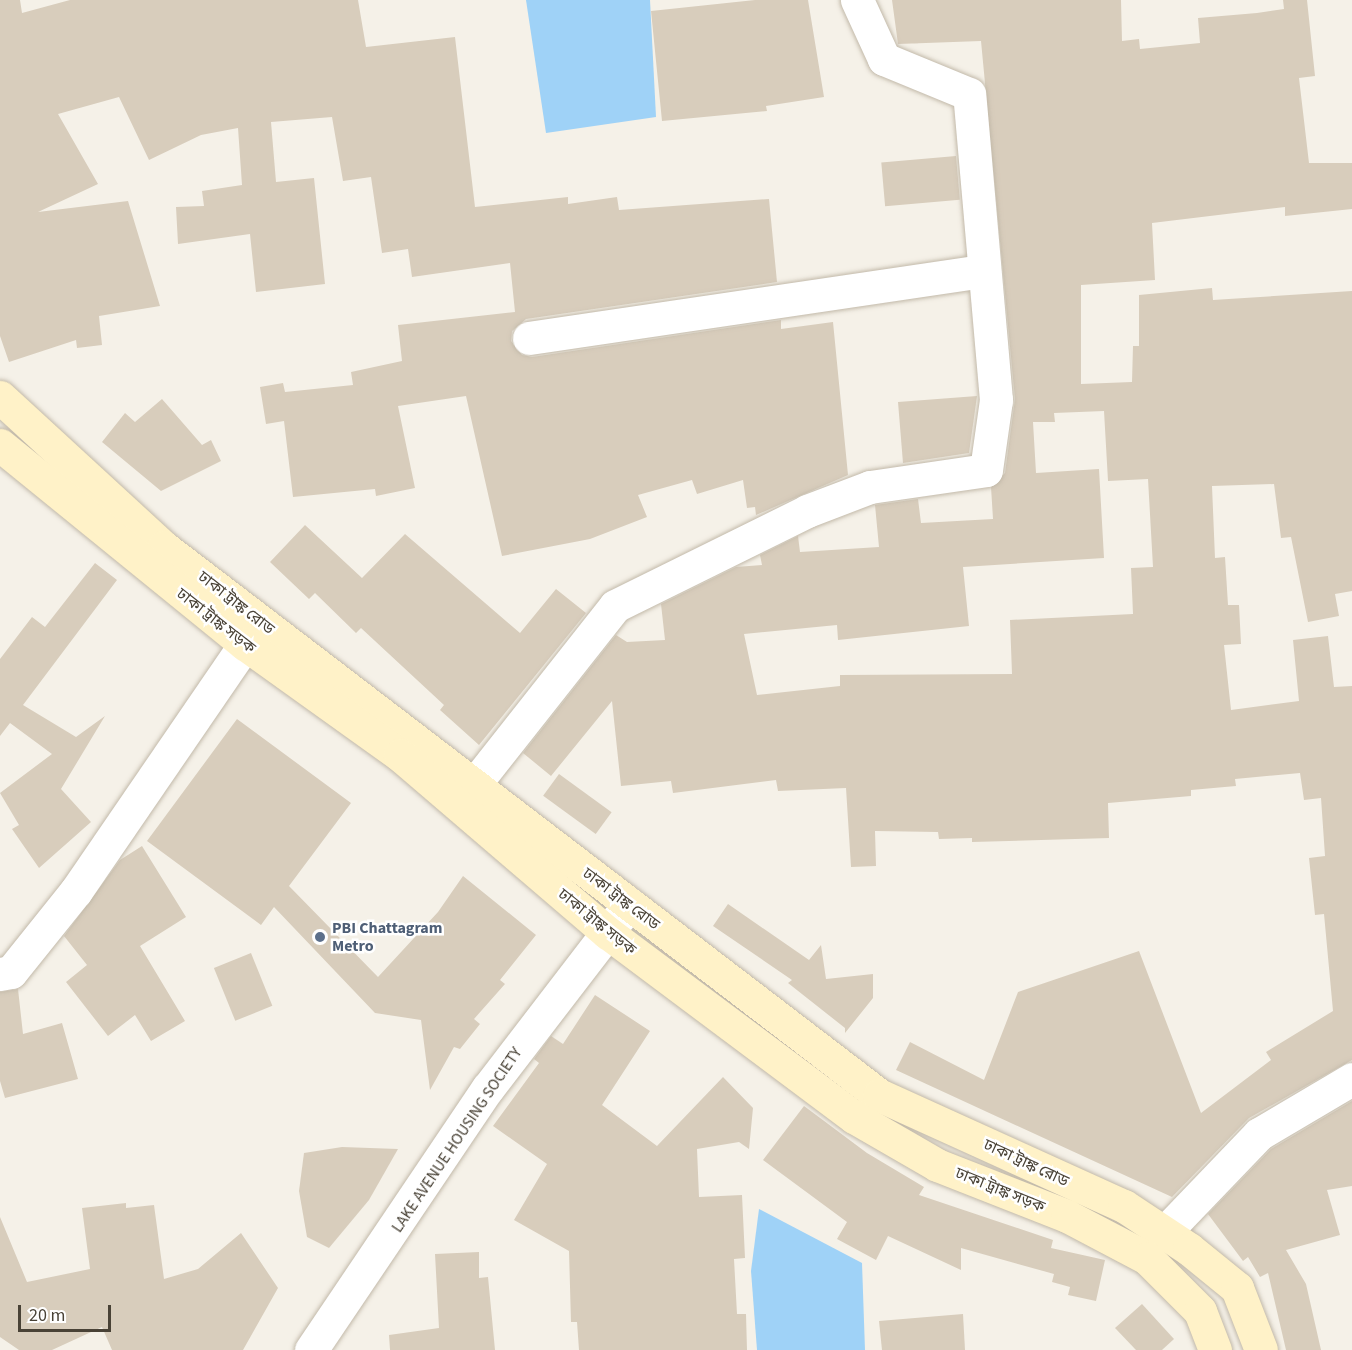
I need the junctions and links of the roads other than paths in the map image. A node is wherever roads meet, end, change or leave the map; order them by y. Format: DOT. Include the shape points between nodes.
graph roads {
  1 [pos="857,0"];
  2 [pos="982,271"];
  3 [pos="529,338"];
  4 [pos="0,397"];
  5 [pos="0,445"];
  6 [pos="253,633"];
  7 [pos="473,786"];
  8 [pos="629,904"];
  9 [pos="608,933"];
  10 [pos="0,974"];
  11 [pos="1352,1079"];
  12 [pos="1164,1233"];
  13 [pos="311,1350"];
  14 [pos="1215,1350"];
  15 [pos="1262,1350"];
  1 -- 2 [label="street" via="884,59 969,93"];
  2 -- 3 [label="street"];
  2 -- 7 [label="street" via="996,400 986,470 870,487 807,511 615,606"];
  4 -- 6 [label="main road, ঢাকা ট্রাঙ্ক রোড"];
  5 -- 6 [label="main road, ঢাকা ট্রাঙ্ক সড়ক"];
  6 -- 7 [label="main road, ঢাকা ট্রাঙ্ক রোড"];
  6 -- 9 [label="main road, ঢাকা ট্রাঙ্ক সড়ক"];
  6 -- 10 [label="street" via="76,891 11,972"];
  7 -- 8 [label="main road, ঢাকা ট্রাঙ্ক রোড"];
  8 -- 9 [label="street, LAKE AVENUE HOUSING SOCIETY"];
  8 -- 12 [label="main road, ঢাকা ট্রাঙ্ক রোড" via="879,1095 1124,1206"];
  9 -- 13 [label="street, LAKE AVENUE HOUSING SOCIETY" via="488,1088"];
  9 -- 14 [label="main road, ঢাকা ট্রাঙ্ক সড়ক" via="854,1117 938,1165 1067,1216 1147,1258 1200,1311"];
  11 -- 12 [label="street" via="1259,1134"];
  12 -- 15 [label="main road, ঢাকা ট্রাঙ্ক রোড" via="1237,1288"];
}
